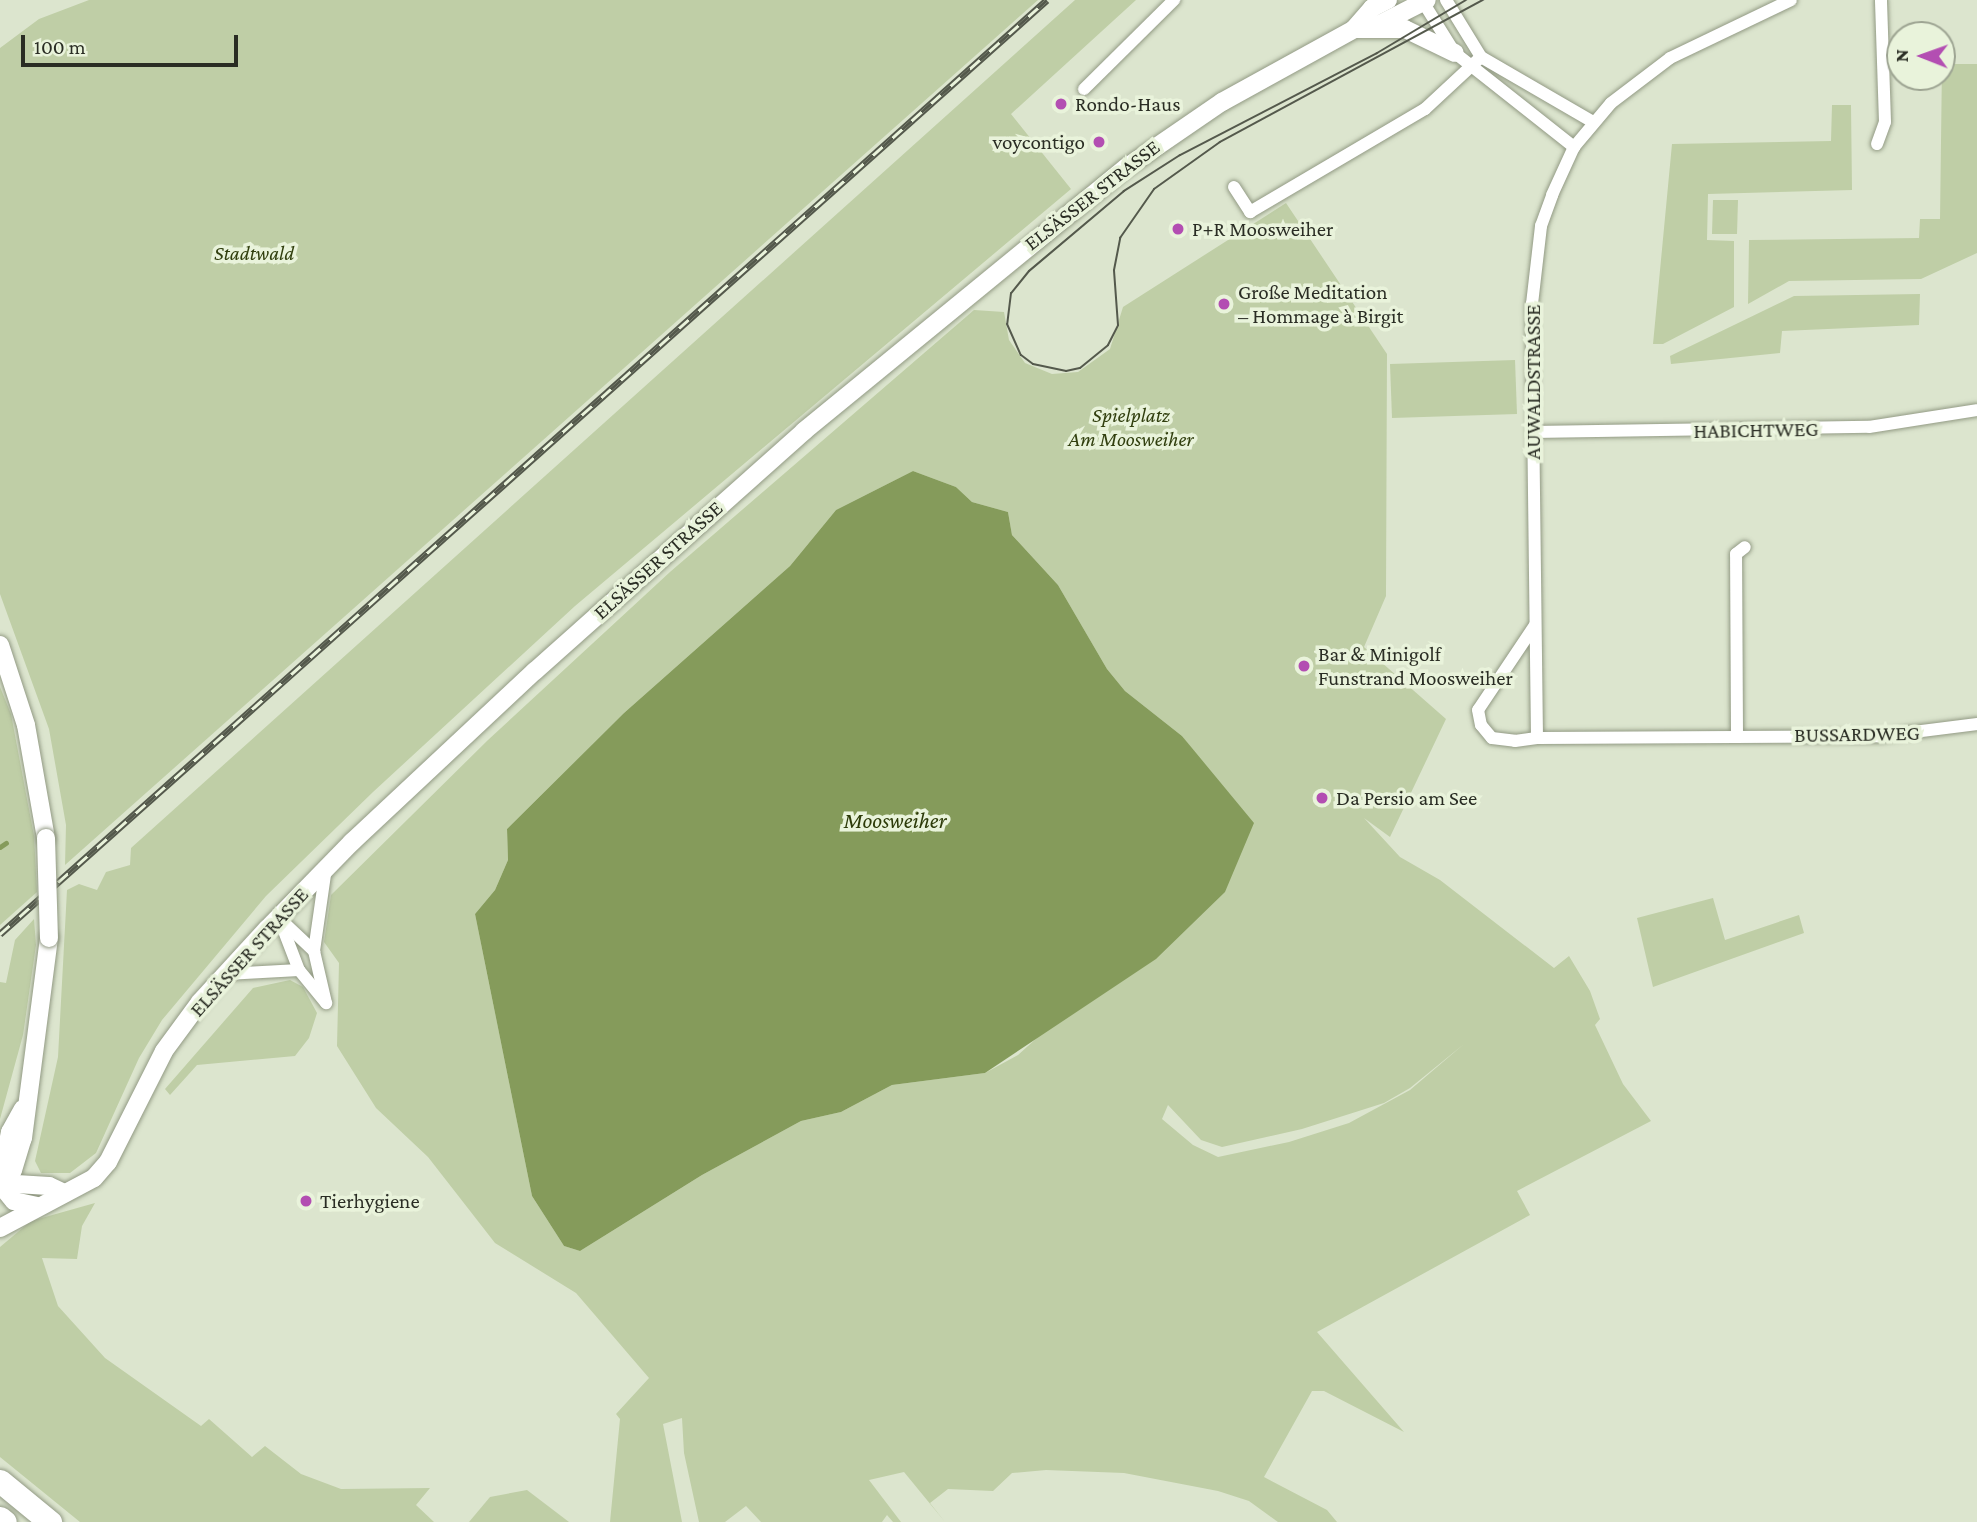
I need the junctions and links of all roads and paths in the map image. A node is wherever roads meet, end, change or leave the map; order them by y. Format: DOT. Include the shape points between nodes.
graph roads {
  1 [pos="1174,0"];
  2 [pos="1446,0"];
  3 [pos="1791,0"];
  4 [pos="1881,0"];
  5 [pos="1424,1"];
  6 [pos="1379,3"];
  7 [pos="1362,29"];
  8 [pos="1455,53"];
  9 [pos="1477,62"];
  10 [pos="1084,89"];
  11 [pos="1593,121"];
  12 [pos="1877,144"];
  13 [pos="1574,147"];
  14 [pos="1234,187"];
  15 [pos="1977,410"];
  16 [pos="1533,432"];
  17 [pos="1745,547"];
  18 [pos="1535,625"];
  19 [pos="0,645"];
  20 [pos="1977,724"];
  21 [pos="1737,734"];
  22 [pos="1536,738"];
  23 [pos="326,868"];
  24 [pos="278,917"];
  25 [pos="314,951"];
  26 [pos="299,970"];
  27 [pos="226,974"];
  28 [pos="0,1183"];
  29 [pos="64,1194"];
  30 [pos="38,1206"];
  31 [pos="0,1228"];
  32 [pos="0,1481"];
  33 [pos="0,1518"];
  34 [pos="5,1522"];
  35 [pos="50,1522"];
  1 -- 10 [label="street"];
  2 -- 9 [label="street"];
  3 -- 11 [label="street, AUWALDSTRASSE" via="1670,58"];
  4 -- 12 [label="street" via="1885,122"];
  5 -- 7 [label="main road, ELSÄSSER STRASSE"];
  5 -- 8 [label="street"];
  6 -- 7 [label="main road, ELSÄSSER STRASSE"];
  7 -- 8 [label="main road" via="1405,29"];
  7 -- 23 [label="main road, ELSÄSSER STRASSE" via="1167,138 976,286 602,611"];
  8 -- 9 [label="street"];
  9 -- 11 [label="street"];
  9 -- 13 [label="street"];
  9 -- 14 [label="street" via="1425,109 1250,212"];
  11 -- 13 [label="street, AUWALDSTRASSE"];
  13 -- 16 [label="street, AUWALDSTRASSE" via="1541,226 1535,260"];
  15 -- 16 [label="street, HABICHTWEG" via="1855,428"];
  16 -- 18 [label="street, AUWALDSTRASSE"];
  17 -- 21 [label="street" via="1736,554"];
  18 -- 22 [label="street, AUWALDSTRASSE"];
  18 -- 22 [label="street" via="1478,710 1481,725 1492,738"];
  19 -- 28 [label="main road, bridge" via="26,725 46,838 49,939 23,1138 13,1170"];
  20 -- 21 [label="street, BUSSARDWEG" via="1882,736"];
  21 -- 22 [label="street, BUSSARDWEG" via="1705,739"];
  23 -- 24 [label="main road, ELSÄSSER STRASSE"];
  23 -- 25 [label="street"];
  24 -- 25 [label="street"];
  24 -- 26 [label="street"];
  24 -- 27 [label="main road, ELSÄSSER STRASSE"];
  25 -- 26 [label="street" via="326,1003"];
  26 -- 27 [label="street"];
  27 -- 29 [label="main road, ELSÄSSER STRASSE" via="158,1061 108,1162 94,1178"];
  28 -- 29 [label="main road" via="49,1186"];
  28 -- 30 [label="main road" via="14,1201"];
  29 -- 30 [label="main road, ELSÄSSER STRASSE"];
  30 -- 31 [label="main road, ELSÄSSER STRASSE"];
  32 -- 35 [label="highway"];
  33 -- 34 [label="highway"];
}
